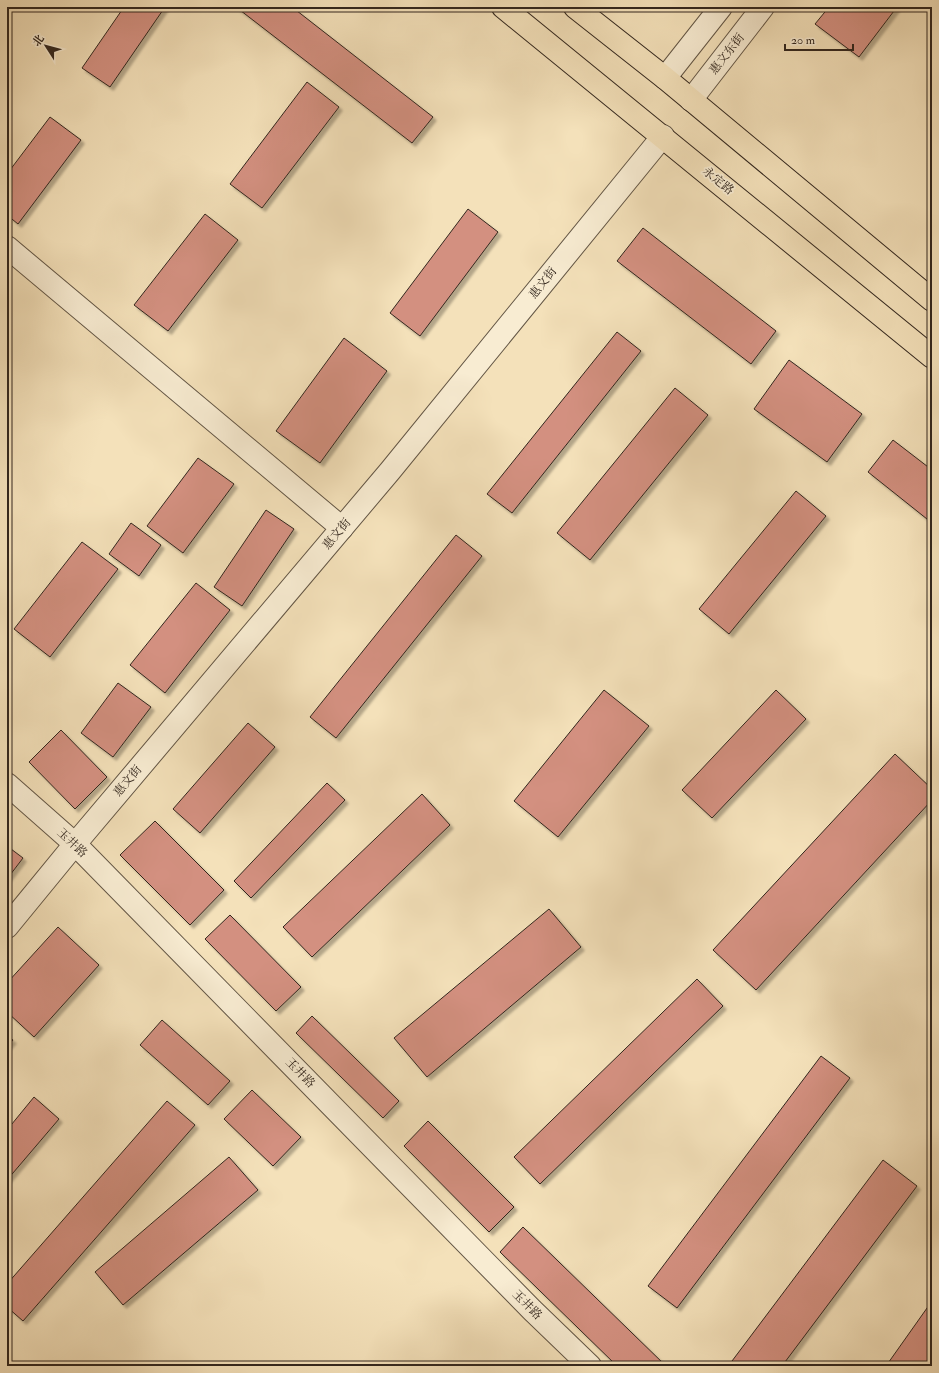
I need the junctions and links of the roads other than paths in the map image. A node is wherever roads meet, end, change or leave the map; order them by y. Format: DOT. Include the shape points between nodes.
graph roads {
  1 [pos="503,7"];
  2 [pos="575,7"];
  3 [pos="721,7"];
  4 [pos="763,7"];
  5 [pos="665,78"];
  6 [pos="691,100"];
  7 [pos="663,136"];
  8 [pos="7,247"];
  9 [pos="932,300"];
  10 [pos="932,357"];
  11 [pos="342,528"];
  12 [pos="7,784"];
  13 [pos="75,844"];
  14 [pos="7,927"];
  15 [pos="590,1366"];
  1 -- 7 [label="highway, 永定路"];
  2 -- 5 [label="highway"];
  3 -- 5 [label="street"];
  4 -- 6 [label="street, 惠文东街"];
  5 -- 6 [label="highway"];
  6 -- 9 [label="highway"];
  7 -- 10 [label="highway, 永定路"];
  7 -- 11 [label="street, 惠文街"];
  8 -- 11 [label="street"];
  11 -- 13 [label="street, 惠文街"];
  12 -- 13 [label="street, 玉井路"];
  13 -- 14 [label="street, 惠文街"];
  13 -- 15 [label="street, 玉井路"];
}
